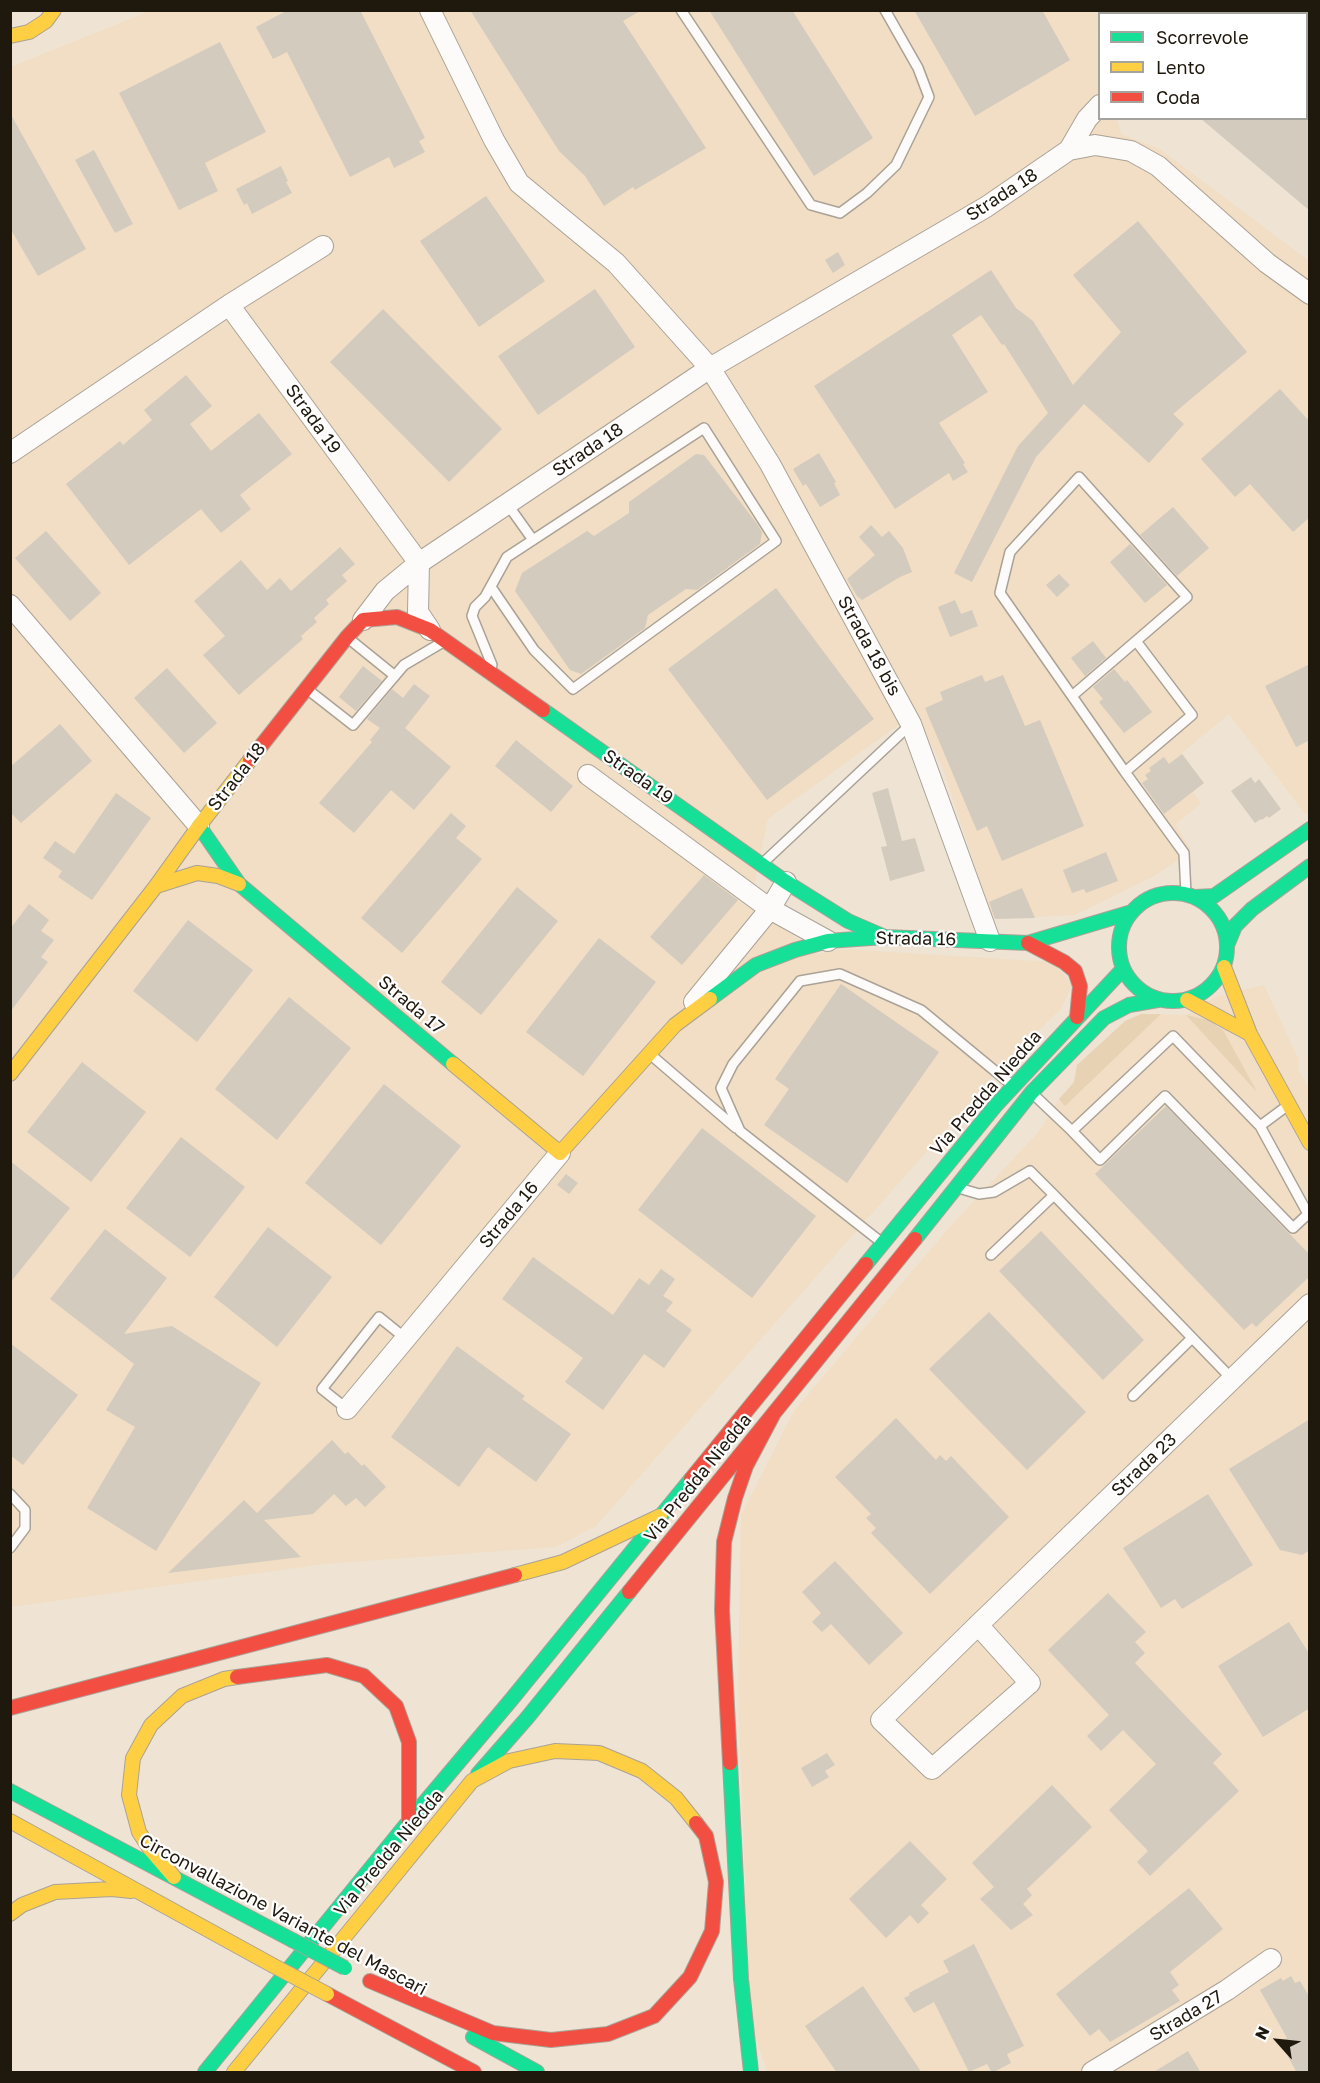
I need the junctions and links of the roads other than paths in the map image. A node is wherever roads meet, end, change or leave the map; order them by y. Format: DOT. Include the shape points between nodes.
graph roads {
  1 [pos="54,10"];
  2 [pos="430,10"];
  3 [pos="681,10"];
  4 [pos="885,10"];
  5 [pos="10,36"];
  6 [pos="1098,107"];
  7 [pos="1069,150"];
  8 [pos="323,246"];
  9 [pos="1310,294"];
  10 [pos="230,305"];
  11 [pos="710,368"];
  12 [pos="10,453"];
  13 [pos="508,505"];
  14 [pos="533,540"];
  15 [pos="419,563"];
  16 [pos="491,587"];
  17 [pos="10,605"];
  18 [pos="363,620"];
  19 [pos="437,636"];
  20 [pos="347,637"];
  21 [pos="1136,641"];
  22 [pos="395,676"];
  23 [pos="498,679"];
  24 [pos="306,689"];
  25 [pos="1072,696"];
  26 [pos="911,724"];
  27 [pos="1125,772"];
  28 [pos="588,775"];
  29 [pos="199,826"];
  30 [pos="1310,829"];
  31 [pos="761,864"];
  32 [pos="1310,866"];
  33 [pos="786,882"];
  34 [pos="239,884"];
  35 [pos="156,886"];
  36 [pos="1191,896"];
  37 [pos="770,909"];
  38 [pos="1132,912"];
  39 [pos="789,919"];
  40 [pos="848,921"];
  41 [pos="1072,930"];
  42 [pos="885,937"];
  43 [pos="828,941"];
  44 [pos="990,941"];
  45 [pos="1028,943"];
  46 [pos="1228,943"];
  47 [pos="1119,950"];
  48 [pos="1224,967"];
  49 [pos="1123,969"];
  50 [pos="1158,1000"];
  51 [pos="1187,1000"];
  52 [pos="1077,1017"];
  53 [pos="675,1025"];
  54 [pos="1250,1034"];
  55 [pos="649,1054"];
  56 [pos="10,1074"];
  57 [pos="1014,1086"];
  58 [pos="1032,1092"];
  59 [pos="1289,1105"];
  60 [pos="1260,1126"];
  61 [pos="740,1131"];
  62 [pos="1072,1131"];
  63 [pos="1310,1143"];
  64 [pos="561,1153"];
  65 [pos="957,1188"];
  66 [pos="1054,1196"];
  67 [pos="883,1244"];
  68 [pos="991,1255"];
  69 [pos="1310,1304"];
  70 [pos="405,1338"];
  71 [pos="1192,1338"];
  72 [pos="1232,1379"];
  73 [pos="1133,1396"];
  74 [pos="347,1409"];
  75 [pos="774,1413"];
  76 [pos="10,1494"];
  77 [pos="660,1516"];
  78 [pos="10,1548"];
  79 [pos="978,1625"];
  80 [pos="10,1708"];
  81 [pos="472,1781"];
  82 [pos="10,1791"];
  83 [pos="10,1821"];
  84 [pos="409,1821"];
  85 [pos="174,1877"];
  86 [pos="143,1893"];
  87 [pos="10,1914"];
  88 [pos="1271,1959"];
  89 [pos="358,1975"];
  90 [pos="357,2010"];
  91 [pos="1097,2071"];
  92 [pos="205,2073"];
  93 [pos="234,2073"];
  94 [pos="449,2073"];
  95 [pos="474,2073"];
  96 [pos="537,2073"];
  97 [pos="751,2073"];
  1 -- 5 [label="main road" via="29,32"];
  2 -- 11 [label="street, Strada 18 bis" via="519,183 616,263"];
  3 -- 4 [label="lane" via="811,205 840,213 896,165 929,98 918,68"];
  6 -- 7 [label="street"];
  7 -- 9 [label="street, Strada 18" via="1095,144 1131,151 1158,166 1267,263"];
  7 -- 11 [label="street, Strada 18" via="986,207"];
  8 -- 10 [label="street"];
  10 -- 12 [label="street"];
  10 -- 15 [label="street, Strada 19"];
  11 -- 13 [label="street, Strada 18"];
  11 -- 26 [label="street, Strada 18 bis" via="770,464"];
  13 -- 14 [label="lane"];
  13 -- 15 [label="street, Strada 18"];
  14 -- 16 [label="lane" via="507,557"];
  14 -- 16 [label="lane" via="704,428 776,541 573,689 534,650"];
  15 -- 18 [label="street, Strada 18" via="385,591"];
  15 -- 19 [label="street" via="418,612"];
  16 -- 23 [label="lane" via="472,616"];
  17 -- 29 [label="street"];
  18 -- 19 [label="main road, Strada 19" via="397,617"];
  18 -- 20 [label="main road, Strada 18"];
  19 -- 22 [label="lane"];
  19 -- 23 [label="main road, Strada 19"];
  20 -- 22 [label="lane"];
  20 -- 24 [label="main road, Strada 18"];
  21 -- 25 [label="lane"];
  21 -- 25 [label="lane" via="1186,597 1079,477 1010,552 1000,592"];
  21 -- 27 [label="lane" via="1192,715"];
  22 -- 24 [label="lane" via="353,725"];
  23 -- 31 [label="main road, Strada 19"];
  24 -- 29 [label="main road, Strada 18"];
  25 -- 27 [label="lane"];
  26 -- 31 [label="lane"];
  26 -- 44 [label="street, Strada 18 bis"];
  27 -- 36 [label="lane" via="1184,853"];
  28 -- 37 [label="street"];
  29 -- 34 [label="main road, Strada 17"];
  29 -- 35 [label="main road, Strada 18"];
  30 -- 36 [label="main road" via="1214,896"];
  31 -- 33 [label="main road, Strada 19"];
  32 -- 46 [label="main road" via="1252,909 1235,926"];
  33 -- 37 [label="street, Strada 16"];
  33 -- 40 [label="main road, Strada 19"];
  34 -- 35 [label="main road, Strada 17" via="197,873"];
  34 -- 64 [label="main road, Strada 17"];
  35 -- 56 [label="main road, Strada 18"];
  36 -- 38 [label="main road" via="1157,895"];
  36 -- 46 [label="main road" via="1206,903 1221,921"];
  37 -- 39 [label="street"];
  37 -- 53 [label="street, Strada 16"];
  38 -- 41 [label="main road, Strada 16"];
  38 -- 47 [label="main road" via="1120,936"];
  39 -- 40 [label="street, Strada 19"];
  39 -- 43 [label="street"];
  40 -- 42 [label="main road, Strada 19"];
  41 -- 45 [label="main road, Strada 16"];
  41 -- 47 [label="main road"];
  42 -- 43 [label="main road, Strada 16"];
  42 -- 44 [label="main road, Strada 16"];
  43 -- 53 [label="main road, Strada 16" via="756,965"];
  44 -- 45 [label="main road, Strada 16"];
  45 -- 52 [label="main road" via="1075,971 1080,986"];
  46 -- 48 [label="main road"];
  47 -- 49 [label="main road"];
  48 -- 51 [label="main road" via="1209,988"];
  48 -- 54 [label="main road"];
  49 -- 50 [label="main road" via="1131,982"];
  49 -- 52 [label="main road, Via Predda Niedda"];
  50 -- 51 [label="main road"];
  50 -- 58 [label="main road, Via Predda Niedda" via="1129,1005 1104,1018"];
  51 -- 54 [label="main road"];
  52 -- 57 [label="main road, Via Predda Niedda"];
  53 -- 55 [label="main road, Strada 16"];
  54 -- 59 [label="main road"];
  55 -- 61 [label="lane"];
  55 -- 64 [label="main road, Strada 16"];
  57 -- 61 [label="lane" via="921,1010 840,974 800,981 733,1064 721,1088"];
  57 -- 67 [label="main road, Via Predda Niedda"];
  58 -- 62 [label="lane"];
  58 -- 65 [label="main road, Via Predda Niedda"];
  59 -- 60 [label="lane"];
  59 -- 63 [label="main road"];
  60 -- 62 [label="lane" via="1173,1036"];
  60 -- 62 [label="lane" via="1308,1214 1293,1228 1165,1096 1100,1160"];
  61 -- 67 [label="lane"];
  64 -- 70 [label="street, Strada 16"];
  65 -- 66 [label="lane" via="980,1194 994,1192 1030,1171"];
  65 -- 75 [label="main road, Via Predda Niedda"];
  66 -- 68 [label="lane"];
  66 -- 71 [label="lane"];
  67 -- 77 [label="main road, Via Predda Niedda"];
  69 -- 72 [label="street, Strada 23"];
  70 -- 74 [label="street, Strada 16"];
  70 -- 74 [label="lane" via="379,1317 322,1389"];
  71 -- 72 [label="lane"];
  71 -- 73 [label="lane"];
  72 -- 79 [label="street, Strada 23"];
  75 -- 81 [label="main road, Via Predda Niedda"];
  75 -- 97 [label="main road" via="746,1466 735,1498 724,1542 722,1599 741,1979"];
  76 -- 78 [label="lane" via="25,1510 25,1527"];
  77 -- 80 [label="main road" via="563,1562"];
  77 -- 84 [label="main road, Via Predda Niedda"];
  79 -- 79 [label="street, Strada 23" via="1030,1683 932,1769 880,1720"];
  81 -- 89 [label="main road" via="509,1761 555,1751 600,1753 642,1770 676,1798 706,1836 716,1882 712,1931 690,1977 654,2016 608,2034 551,2040 494,2033"];
  81 -- 93 [label="main road, Via Predda Niedda"];
  82 -- 85 [label="main road, Circonvallazione Variante del Mascari"];
  83 -- 86 [label="main road"];
  84 -- 85 [label="main road" via="409,1742 396,1706 364,1676 327,1665 224,1679 182,1696 151,1725 133,1758 129,1794 139,1832"];
  84 -- 92 [label="main road, Via Predda Niedda"];
  85 -- 89 [label="main road, Circonvallazione Variante del Mascari, bridge"];
  86 -- 87 [label="main road" via="112,1889 55,1892"];
  86 -- 90 [label="main road, bridge"];
  88 -- 91 [label="street, Strada 27"];
  89 -- 96 [label="main road, Circonvallazione Variante del Mascari"];
  90 -- 94 [label="main road"];
  90 -- 95 [label="main road"];
}
